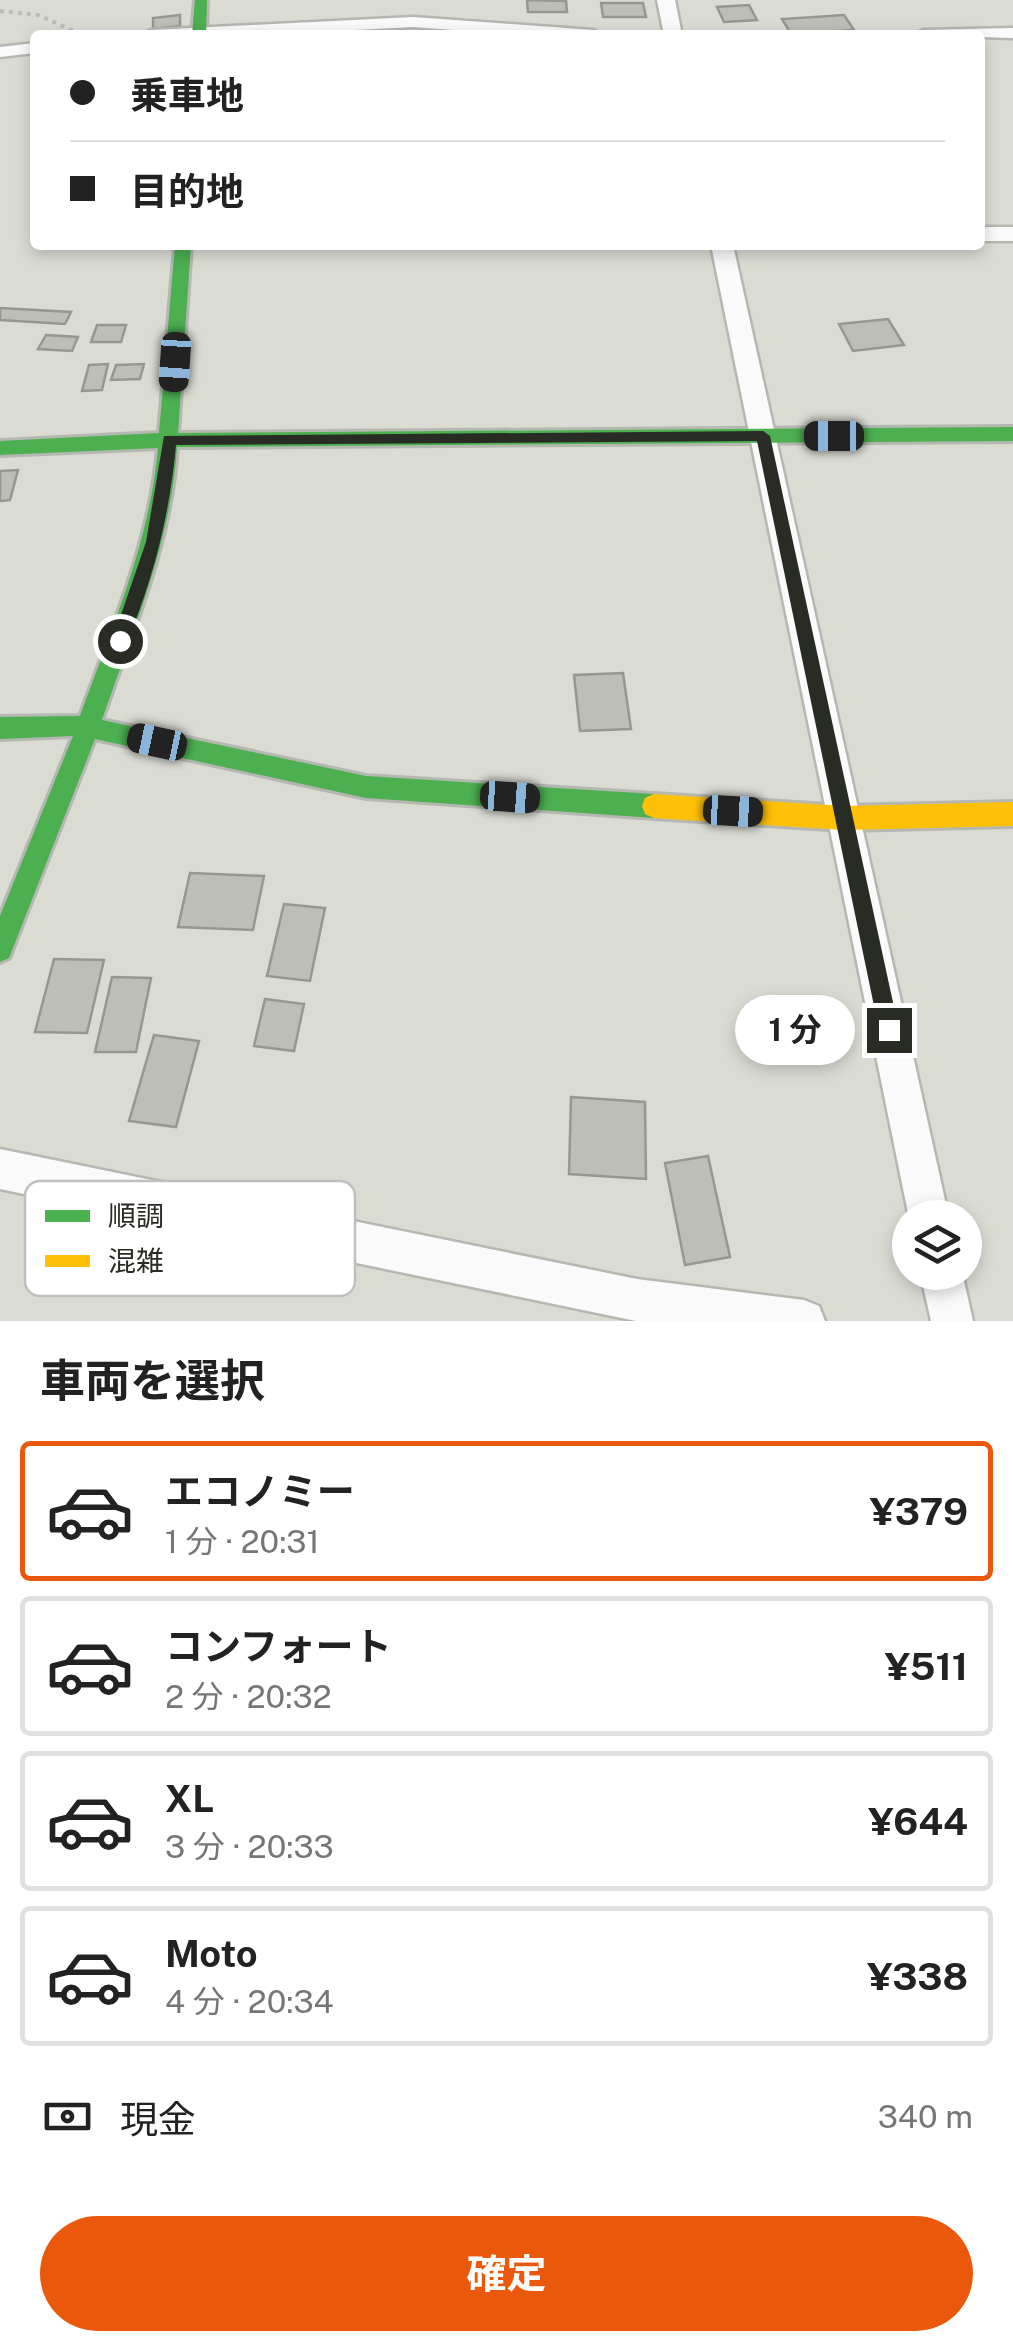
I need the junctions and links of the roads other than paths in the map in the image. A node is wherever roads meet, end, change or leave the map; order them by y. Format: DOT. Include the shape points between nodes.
graph roads {
  1 [pos="201,0"];
  2 [pos="666,0"];
  3 [pos="199,30"];
  4 [pos="242,30"];
  5 [pos="524,30"];
  6 [pos="672,30"];
  7 [pos="1013,33"];
  8 [pos="985,34"];
  9 [pos="30,49"];
  10 [pos="0,52"];
  11 [pos="985,234"];
  12 [pos="1013,234"];
  13 [pos="183,250"];
  14 [pos="723,250"];
  15 [pos="1013,434"];
  16 [pos="763,436"];
  17 [pos="169,440"];
  18 [pos="0,448"];
  19 [pos="88,726"];
  20 [pos="0,728"];
  21 [pos="1013,814"];
  22 [pos="844,818"];
  23 [pos="0,948"];
  24 [pos="0,1169"];
  25 [pos="58,1181"];
  26 [pos="925,1200"];
  27 [pos="355,1242"];
  28 [pos="945,1290"];
  29 [pos="804,1321"];
  30 [pos="952,1321"];
  1 -- 3 [label="street"];
  2 -- 6 [label="street"];
  4 -- 5 [label="street" via="413,22"];
  7 -- 8 [label="street"];
  9 -- 10 [label="street"];
  11 -- 12 [label="street"];
  13 -- 17 [label="street"];
  14 -- 16 [label="street"];
  15 -- 16 [label="street"];
  16 -- 17 [label="street"];
  16 -- 22 [label="street"];
  17 -- 18 [label="street"];
  17 -- 19 [label="street" via="153,542"];
  19 -- 20 [label="street"];
  19 -- 22 [label="street" via="366,787"];
  19 -- 23 [label="street"];
  21 -- 22 [label="street"];
  22 -- 26 [label="street"];
  24 -- 25 [label="street"];
  27 -- 29 [label="street" via="637,1300"];
  28 -- 30 [label="street"];
}
